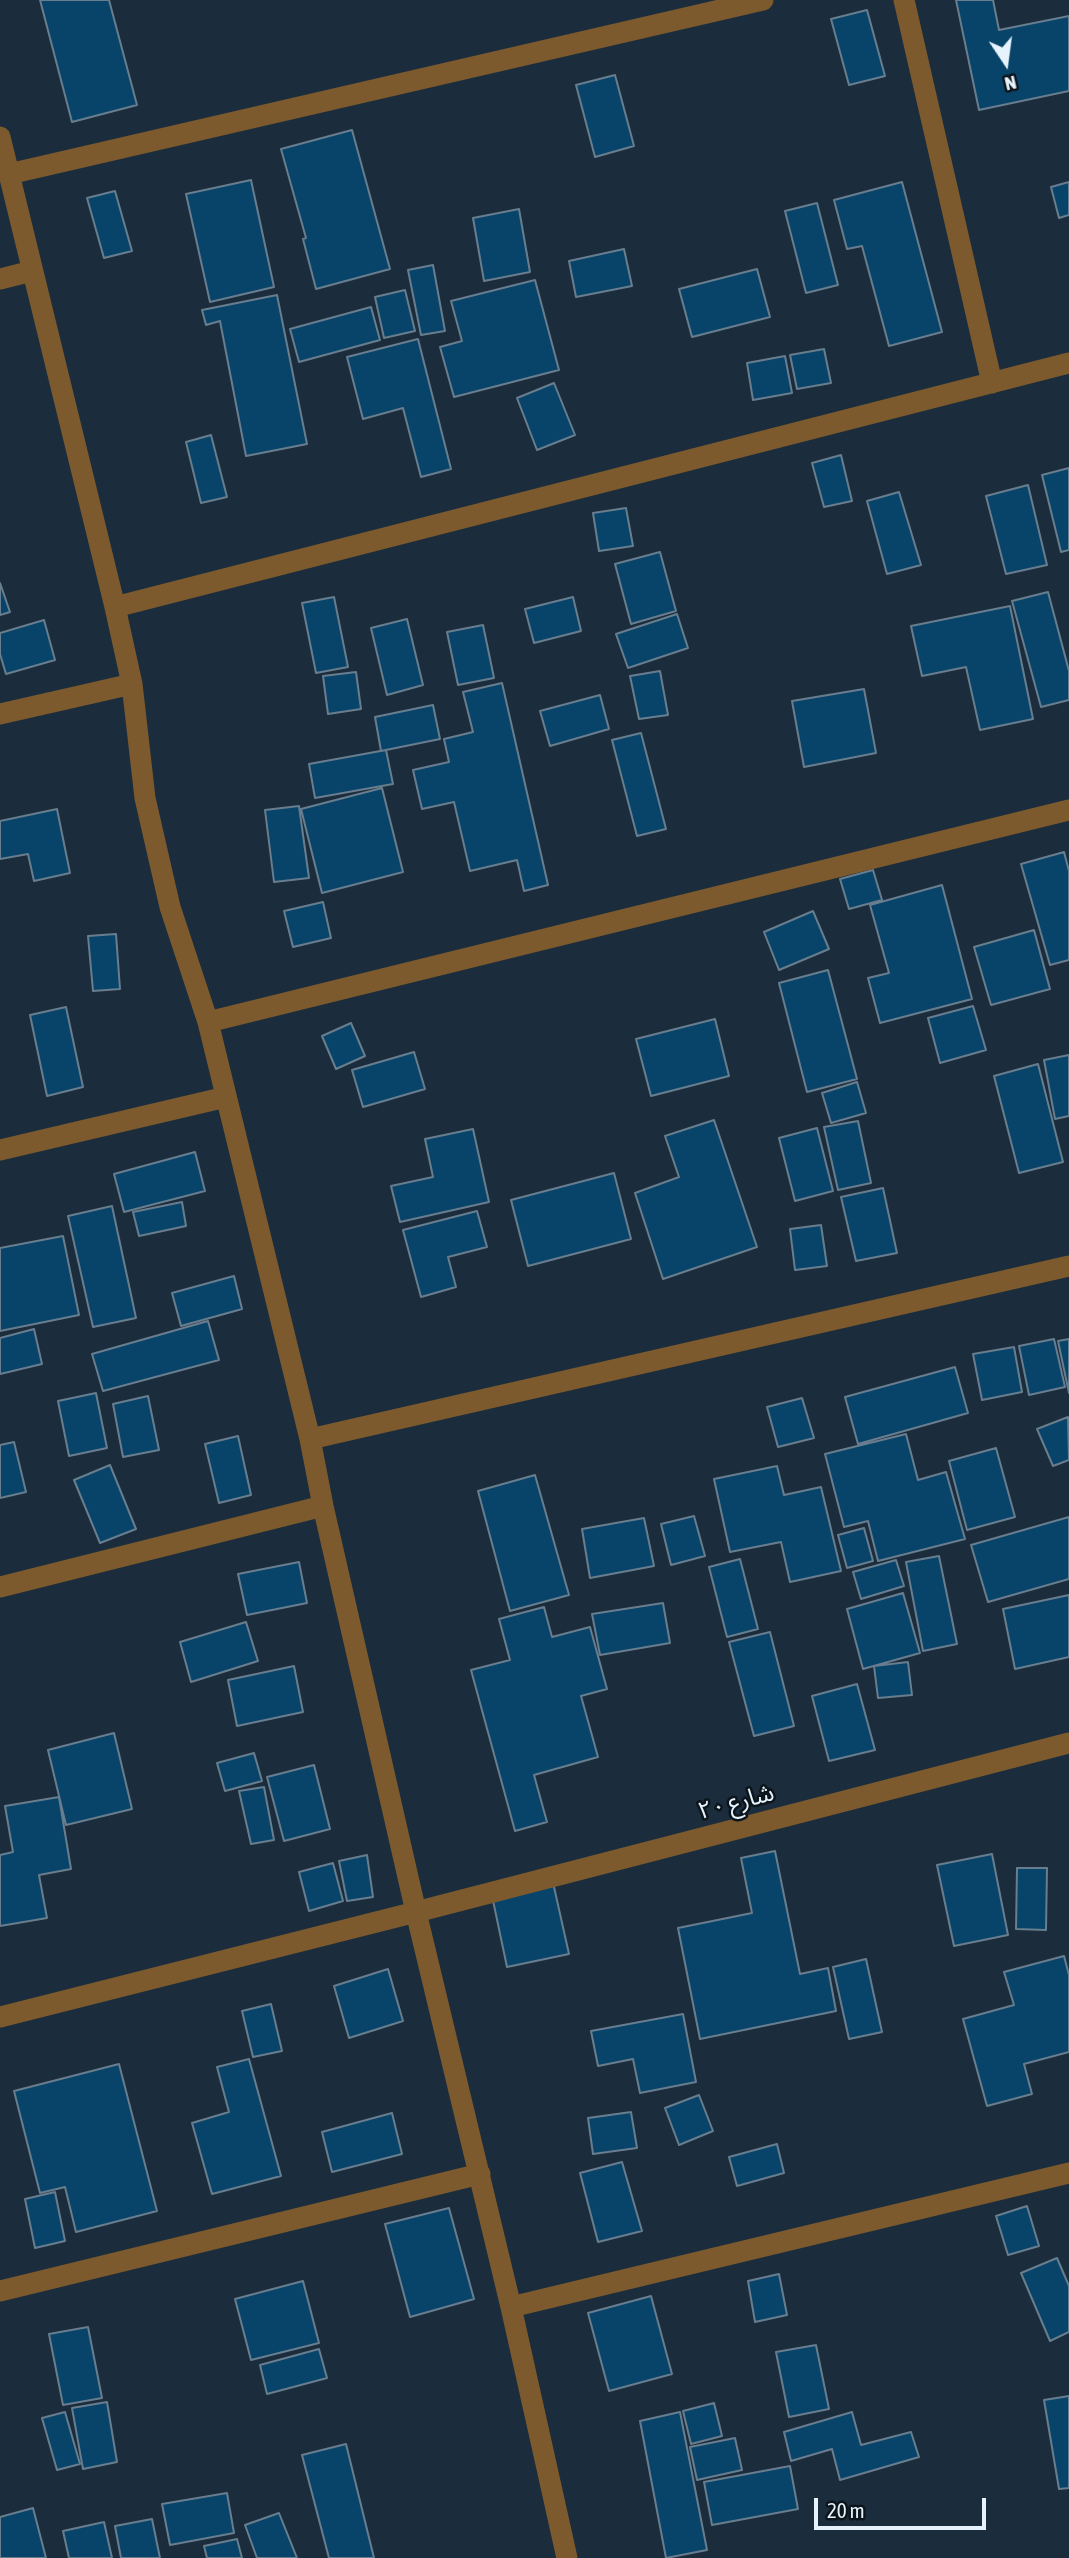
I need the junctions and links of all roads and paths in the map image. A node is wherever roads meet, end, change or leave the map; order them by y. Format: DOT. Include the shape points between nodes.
graph roads {
  1 [pos="763,0"];
  2 [pos="904,0"];
  3 [pos="0,136"];
  4 [pos="9,174"];
  5 [pos="32,271"];
  6 [pos="0,279"];
  7 [pos="1069,363"];
  8 [pos="992,383"];
  9 [pos="115,607"];
  10 [pos="132,684"];
  11 [pos="0,714"];
  12 [pos="1069,810"];
  13 [pos="208,1022"];
  14 [pos="226,1097"];
  15 [pos="0,1150"];
  16 [pos="1069,1266"];
  17 [pos="310,1439"];
  18 [pos="323,1506"];
  19 [pos="0,1587"];
  20 [pos="1069,1743"];
  21 [pos="416,1912"];
  22 [pos="0,2017"];
  23 [pos="1069,2173"];
  24 [pos="480,2174"];
  25 [pos="0,2291"];
  26 [pos="511,2307"];
  27 [pos="567,2558"];
  1 -- 4 [label="street"];
  2 -- 8 [label="street"];
  3 -- 4 [label="street"];
  4 -- 5 [label="street"];
  5 -- 6 [label="street"];
  5 -- 9 [label="street"];
  7 -- 8 [label="street"];
  8 -- 9 [label="street"];
  9 -- 10 [label="street"];
  10 -- 11 [label="street"];
  10 -- 13 [label="street" via="145,798 170,907"];
  12 -- 13 [label="street"];
  13 -- 14 [label="street"];
  14 -- 15 [label="street"];
  14 -- 17 [label="street"];
  16 -- 17 [label="street"];
  17 -- 18 [label="street"];
  18 -- 19 [label="street"];
  18 -- 21 [label="street"];
  20 -- 21 [label="street, شارع ٢٠"];
  21 -- 22 [label="street, شارع ٢٠"];
  21 -- 24 [label="street"];
  23 -- 26 [label="street"];
  24 -- 25 [label="street"];
  24 -- 26 [label="street"];
  26 -- 27 [label="street"];
}
